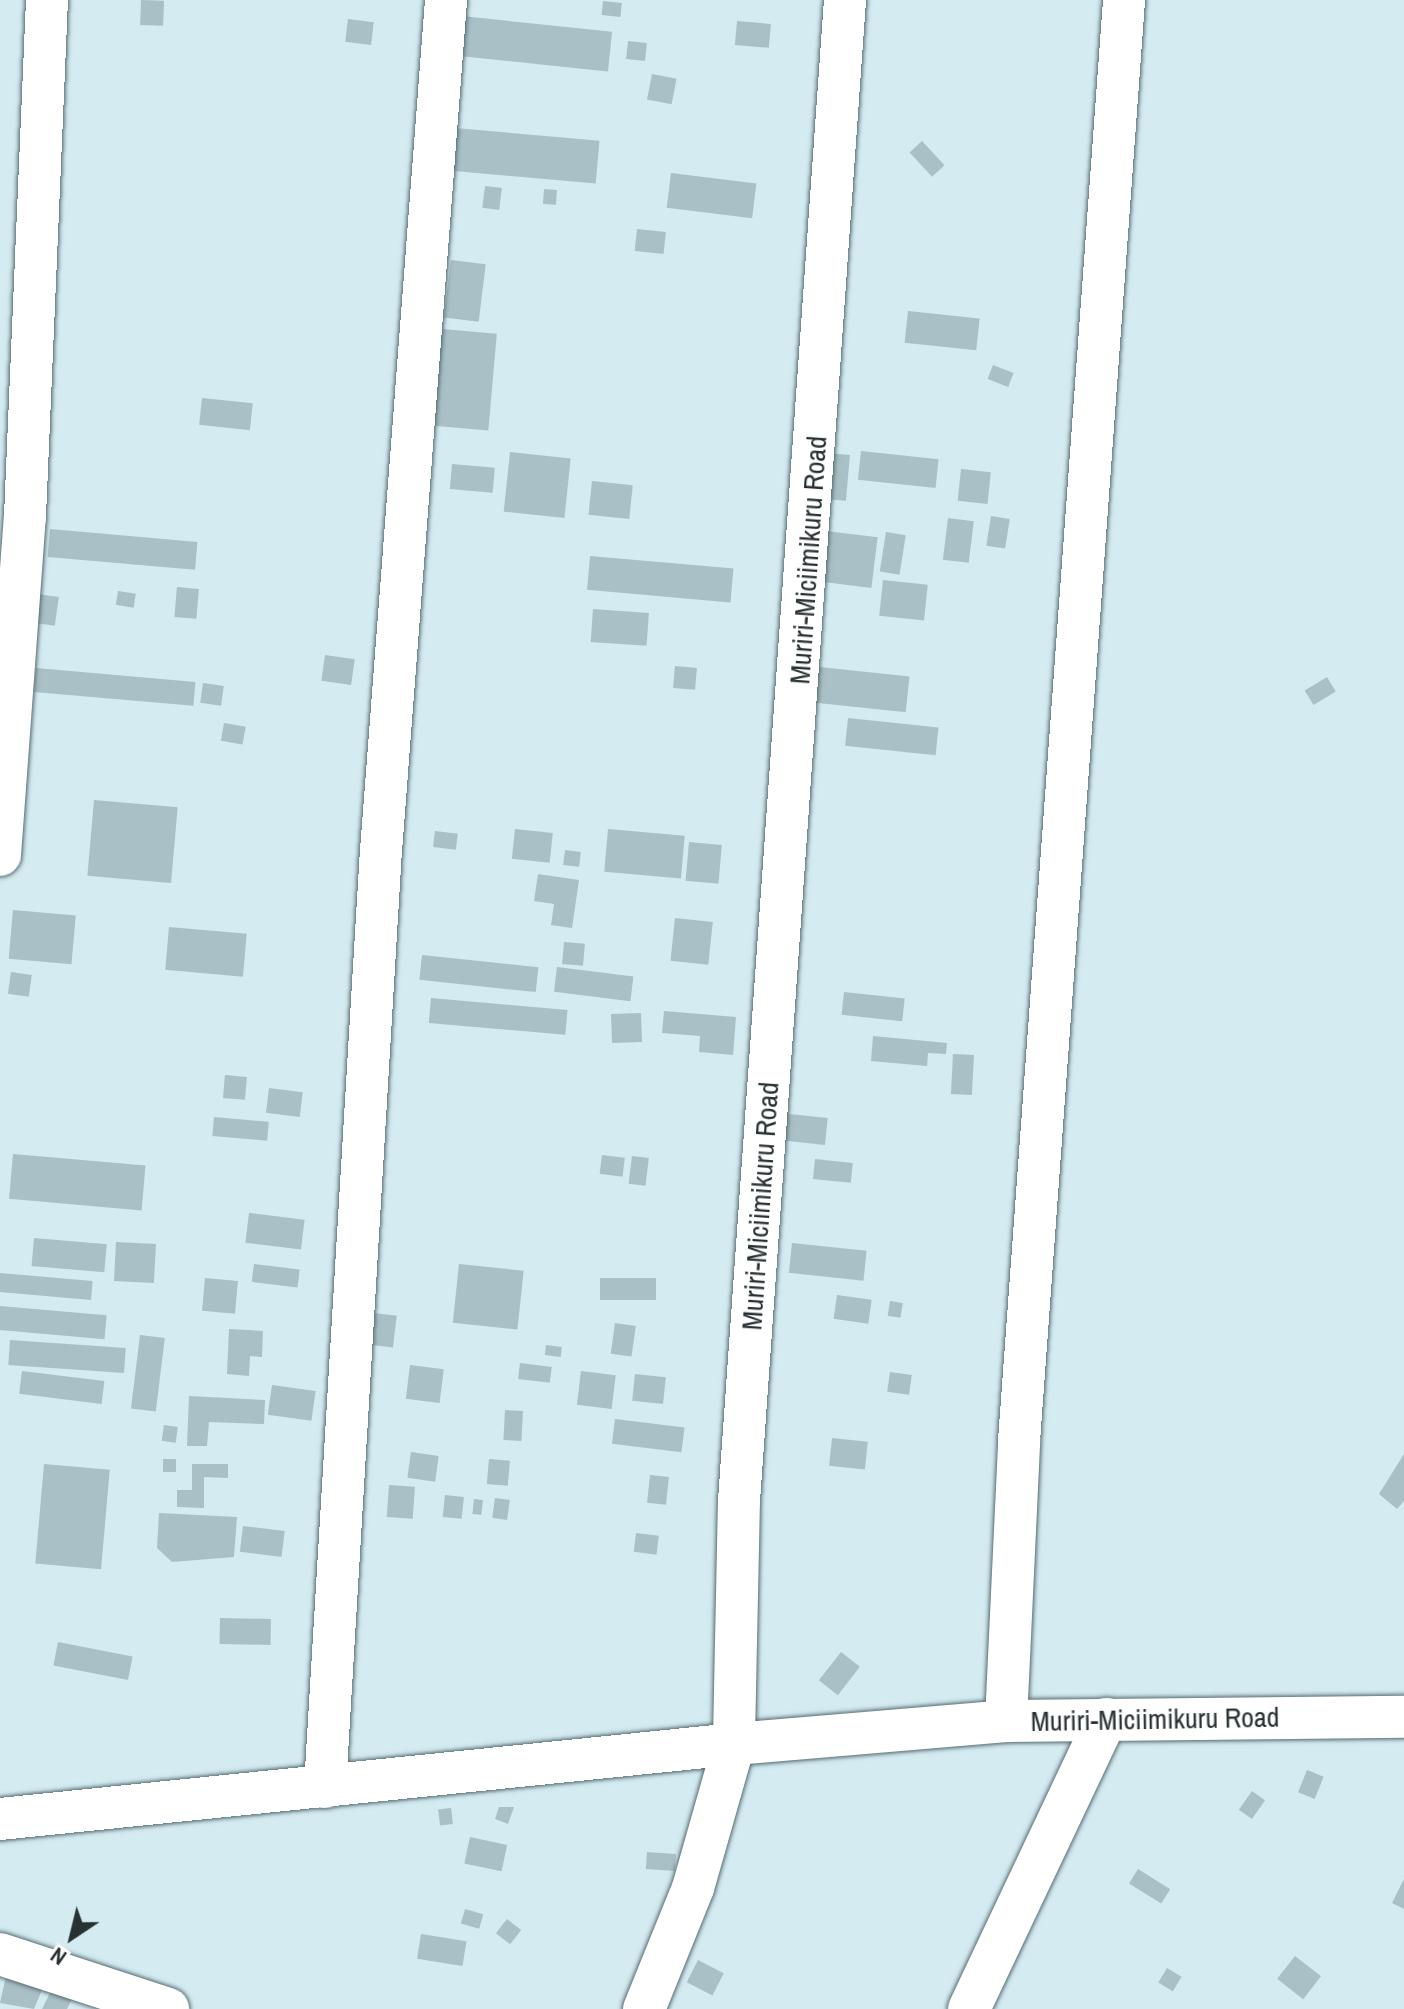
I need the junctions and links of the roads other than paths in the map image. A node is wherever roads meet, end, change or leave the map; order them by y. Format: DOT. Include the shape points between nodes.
graph roads {
  1 [pos="47,0"];
  2 [pos="446,0"];
  3 [pos="845,0"];
  4 [pos="1124,0"];
  5 [pos="0,855"];
  6 [pos="1404,1717"];
  7 [pos="1106,1719"];
  8 [pos="1006,1721"];
  9 [pos="734,1744"];
  10 [pos="325,1787"];
  11 [pos="0,1819"];
  12 [pos="0,1954"];
  13 [pos="168,2009"];
  14 [pos="644,2009"];
  15 [pos="969,2009"];
  1 -- 5 [label="street" via="25,516"];
  2 -- 10 [label="street" via="380,866"];
  3 -- 9 [label="street, Muriri-Miciimikuru Road" via="739,1499"];
  4 -- 8 [label="street" via="1020,1426"];
  6 -- 7 [label="street, Muriri-Miciimikuru Road"];
  7 -- 8 [label="street, Muriri-Miciimikuru Road"];
  7 -- 15 [label="street"];
  8 -- 9 [label="street, Muriri-Miciimikuru Road"];
  9 -- 10 [label="street"];
  9 -- 14 [label="street" via="693,1888"];
  10 -- 11 [label="street"];
  12 -- 13 [label="street"];
}
